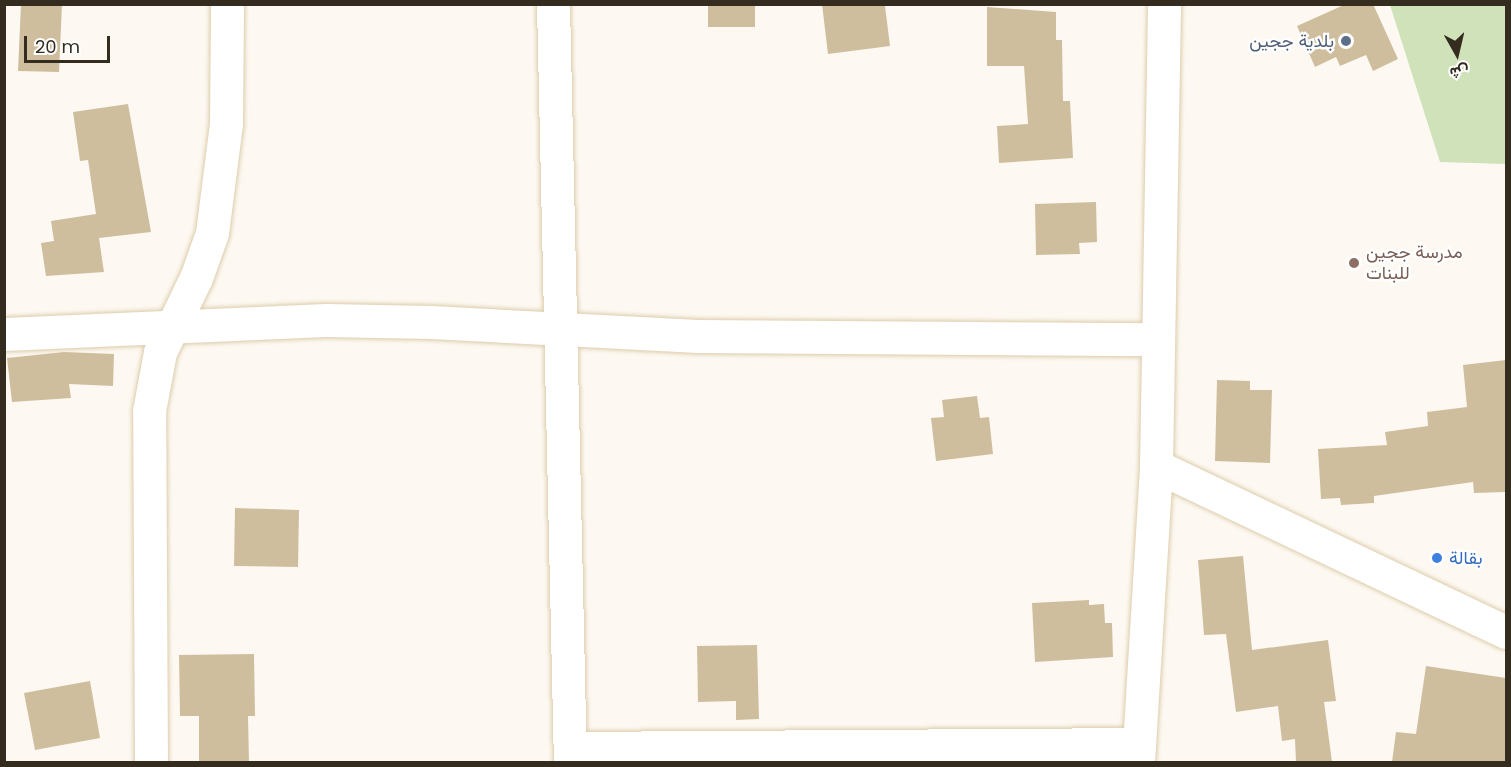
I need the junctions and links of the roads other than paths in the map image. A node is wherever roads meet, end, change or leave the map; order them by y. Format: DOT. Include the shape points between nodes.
graph roads {
  1 [pos="226,4"];
  2 [pos="553,4"];
  3 [pos="1164,4"];
  4 [pos="169,327"];
  5 [pos="562,329"];
  6 [pos="4,334"];
  7 [pos="1155,339"];
  8 [pos="1156,466"];
  9 [pos="1506,632"];
  10 [pos="1139,753"];
  11 [pos="570,755"];
  12 [pos="151,762"];
  1 -- 4 [label="street" via="226,124 219,195 212,233 196,278"];
  2 -- 5 [label="street"];
  3 -- 7 [label="street"];
  4 -- 5 [label="street" via="326,320"];
  4 -- 6 [label="street"];
  4 -- 12 [label="street" via="155,370 149,411"];
  5 -- 7 [label="street" via="698,336"];
  5 -- 11 [label="street"];
  7 -- 8 [label="street"];
  8 -- 9 [label="street"];
  8 -- 10 [label="street"];
  10 -- 11 [label="street"];
}
